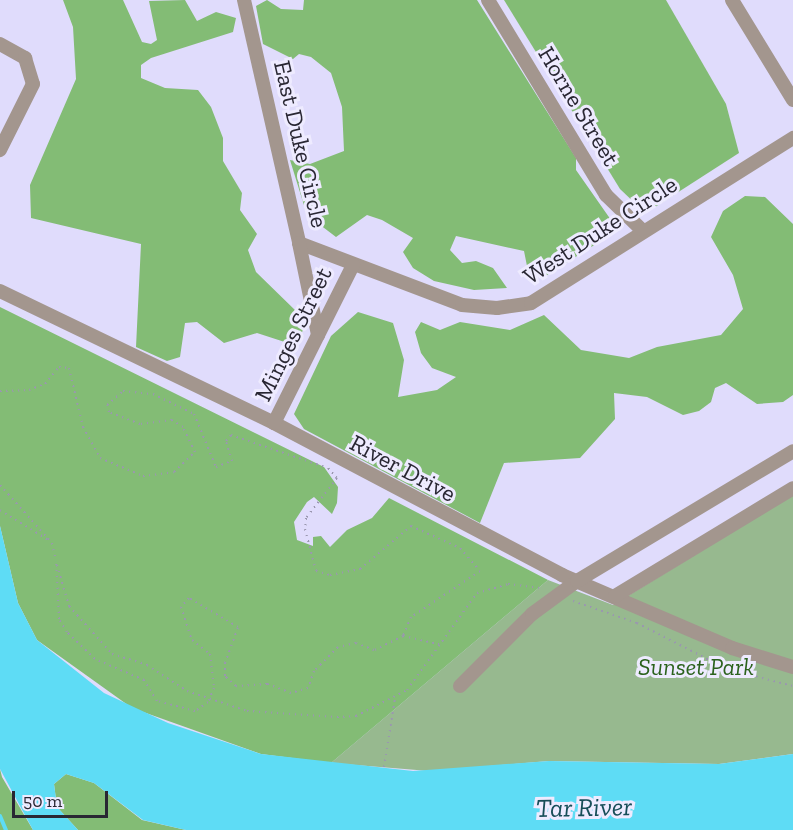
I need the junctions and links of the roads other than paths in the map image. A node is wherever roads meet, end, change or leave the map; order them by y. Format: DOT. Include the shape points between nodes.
graph roads {
  1 [pos="244,0"];
  2 [pos="488,0"];
  3 [pos="732,0"];
  4 [pos="0,44"];
  5 [pos="793,100"];
  6 [pos="793,138"];
  7 [pos="0,150"];
  8 [pos="641,229"];
  9 [pos="299,243"];
  10 [pos="353,265"];
  11 [pos="0,291"];
  12 [pos="318,335"];
  13 [pos="274,423"];
  14 [pos="793,451"];
  15 [pos="793,488"];
  16 [pos="577,581"];
  17 [pos="615,596"];
  18 [pos="793,667"];
  19 [pos="460,686"];
  1 -- 9 [label="street, East Duke Circle"];
  2 -- 8 [label="street, Horne Street" via="606,195"];
  3 -- 5 [label="street"];
  4 -- 7 [label="street" via="25,58 33,84"];
  6 -- 8 [label="street, West Duke Circle"];
  8 -- 10 [label="street, West Duke Circle" via="531,303 497,308 462,305"];
  9 -- 10 [label="street, East Duke Circle"];
  9 -- 12 [label="street"];
  10 -- 12 [label="street, Minges Street"];
  11 -- 13 [label="street, River Drive"];
  12 -- 13 [label="street, Minges Street"];
  13 -- 16 [label="street, River Drive" via="382,484"];
  14 -- 16 [label="street"];
  15 -- 17 [label="street"];
  16 -- 17 [label="street, River Drive"];
  16 -- 19 [label="street" via="532,614"];
  17 -- 18 [label="street, River Drive" via="732,648"];
}
